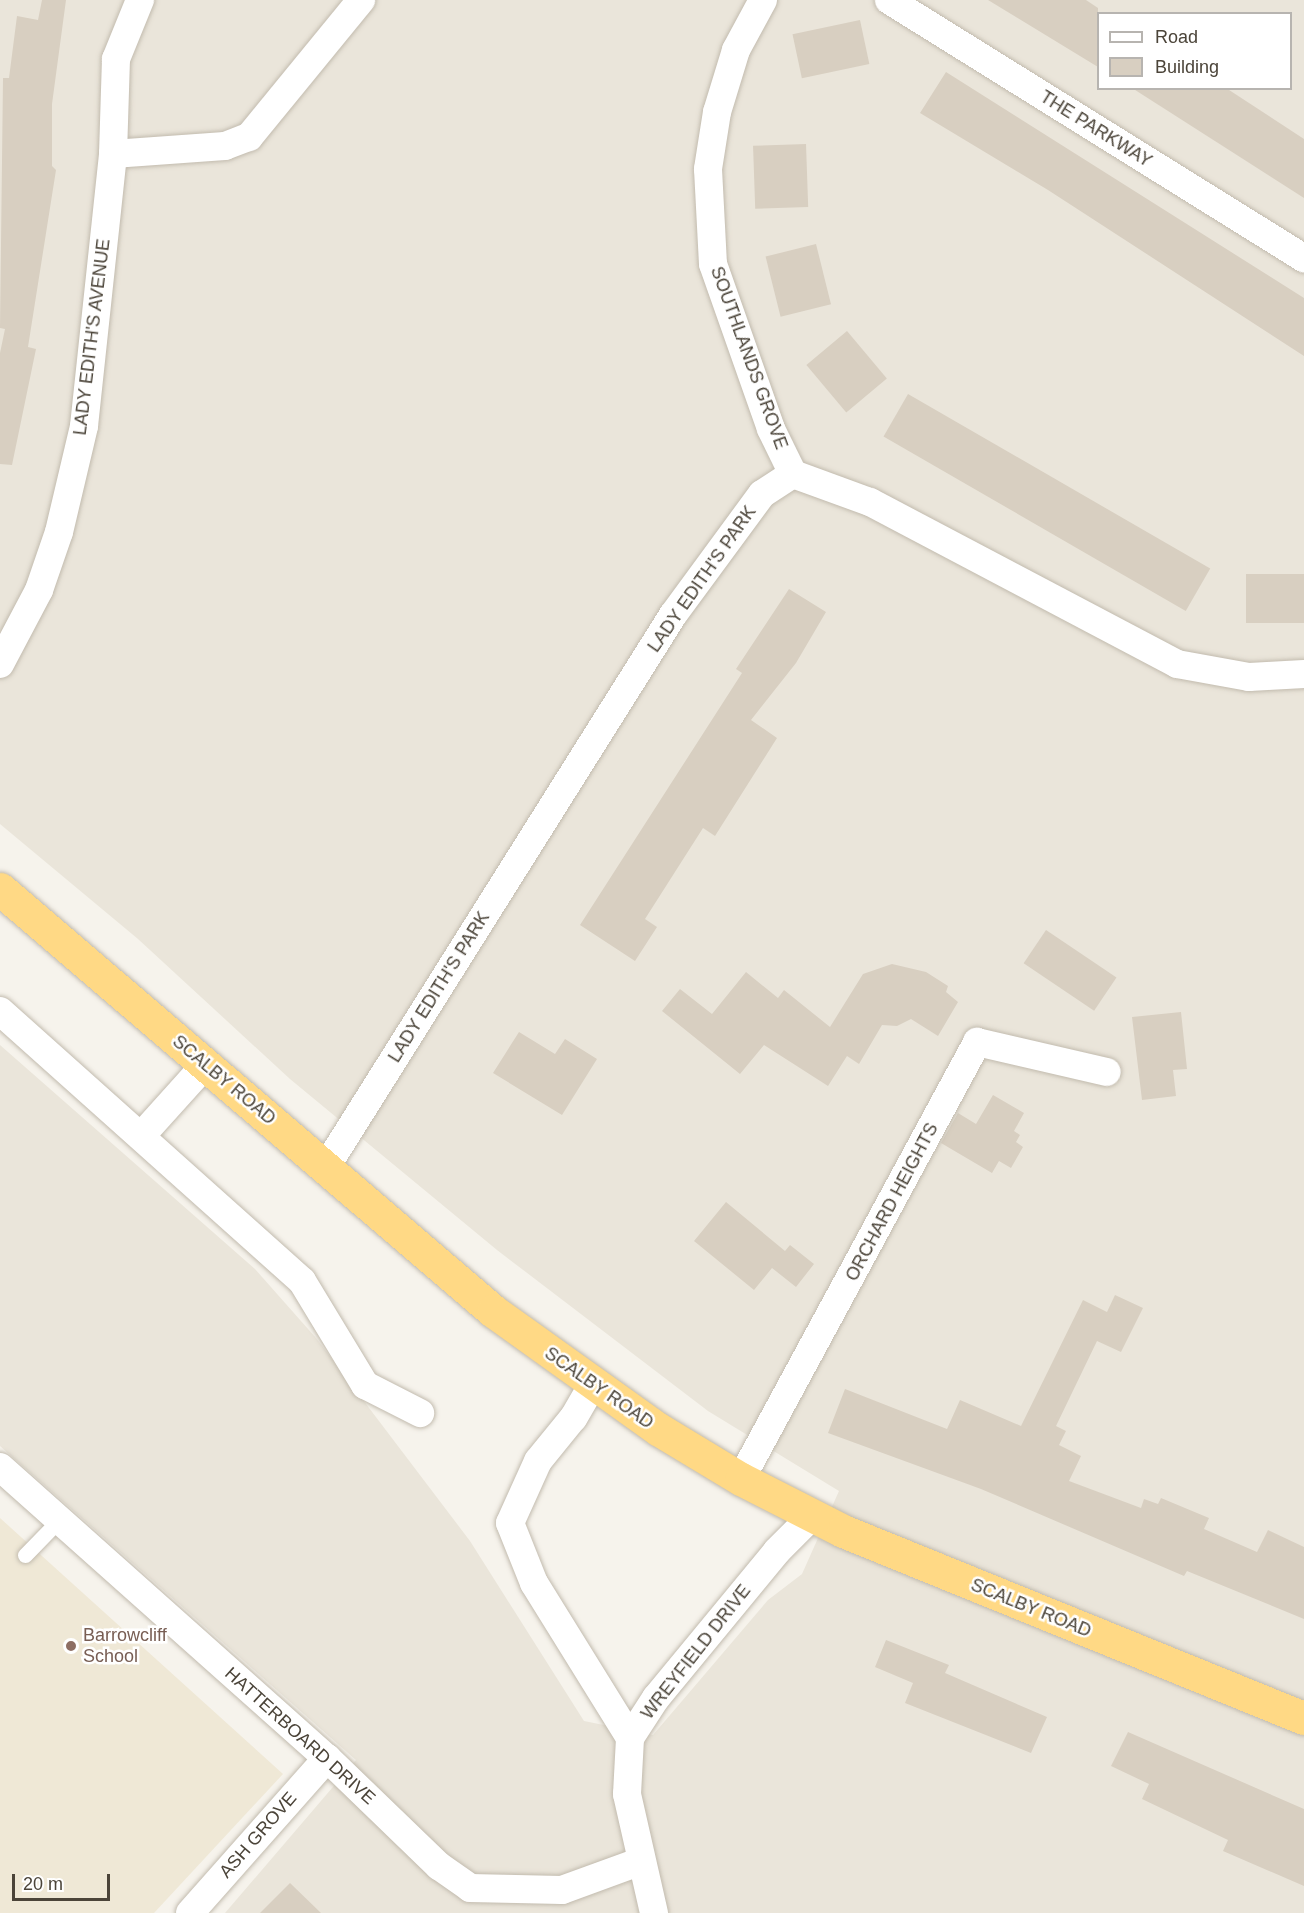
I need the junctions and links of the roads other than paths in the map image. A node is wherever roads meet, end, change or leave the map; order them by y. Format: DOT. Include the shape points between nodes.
graph roads {
  1 [pos="140,0"];
  2 [pos="361,0"];
  3 [pos="763,0"];
  4 [pos="888,0"];
  5 [pos="113,154"];
  6 [pos="1304,258"];
  7 [pos="793,474"];
  8 [pos="0,664"];
  9 [pos="1304,674"];
  10 [pos="0,889"];
  11 [pos="0,1011"];
  12 [pos="206,1065"];
  13 [pos="1107,1072"];
  14 [pos="142,1135"];
  15 [pos="326,1167"];
  16 [pos="593,1384"];
  17 [pos="420,1413"];
  18 [pos="0,1467"];
  19 [pos="741,1479"];
  20 [pos="812,1516"];
  21 [pos="59,1520"];
  22 [pos="25,1555"];
  23 [pos="1304,1718"];
  24 [pos="630,1738"];
  25 [pos="327,1758"];
  26 [pos="639,1862"];
  27 [pos="190,1913"];
  28 [pos="654,1913"];
  1 -- 5 [label="street, LADY EDITH'S AVENUE" via="116,59"];
  2 -- 5 [label="street" via="249,137 225,146"];
  3 -- 7 [label="street, SOUTHLANDS GROVE" via="736,50 717,112 708,169 713,264 771,429"];
  4 -- 6 [label="street, THE PARKWAY"];
  5 -- 8 [label="street, LADY EDITH'S AVENUE" via="84,426 59,532 39,590"];
  7 -- 9 [label="street" via="870,502 1177,664 1249,677"];
  7 -- 15 [label="street, LADY EDITH'S PARK" via="762,494 673,615"];
  10 -- 12 [label="highway, SCALBY ROAD"];
  11 -- 14 [label="street"];
  12 -- 14 [label="street"];
  12 -- 15 [label="highway, SCALBY ROAD"];
  13 -- 19 [label="street, ORCHARD HEIGHTS" via="977,1042"];
  14 -- 17 [label="street" via="302,1281 365,1385"];
  15 -- 16 [label="highway, SCALBY ROAD" via="493,1311"];
  16 -- 19 [label="highway, SCALBY ROAD"];
  16 -- 24 [label="street" via="573,1418 538,1461 510,1523 534,1583"];
  18 -- 21 [label="street, HATTERBOARD DRIVE"];
  19 -- 20 [label="highway, SCALBY ROAD"];
  20 -- 23 [label="highway, SCALBY ROAD"];
  20 -- 24 [label="street, WREYFIELD DRIVE" via="777,1551 656,1698"];
  21 -- 22 [label="lane"];
  21 -- 25 [label="street, HATTERBOARD DRIVE"];
  24 -- 26 [label="street, WREYFIELD DRIVE" via="627,1794"];
  25 -- 26 [label="street, HATTERBOARD DRIVE" via="439,1866 470,1888 562,1890"];
  25 -- 27 [label="street, ASH GROVE"];
  26 -- 28 [label="street, WREYFIELD DRIVE"];
}
